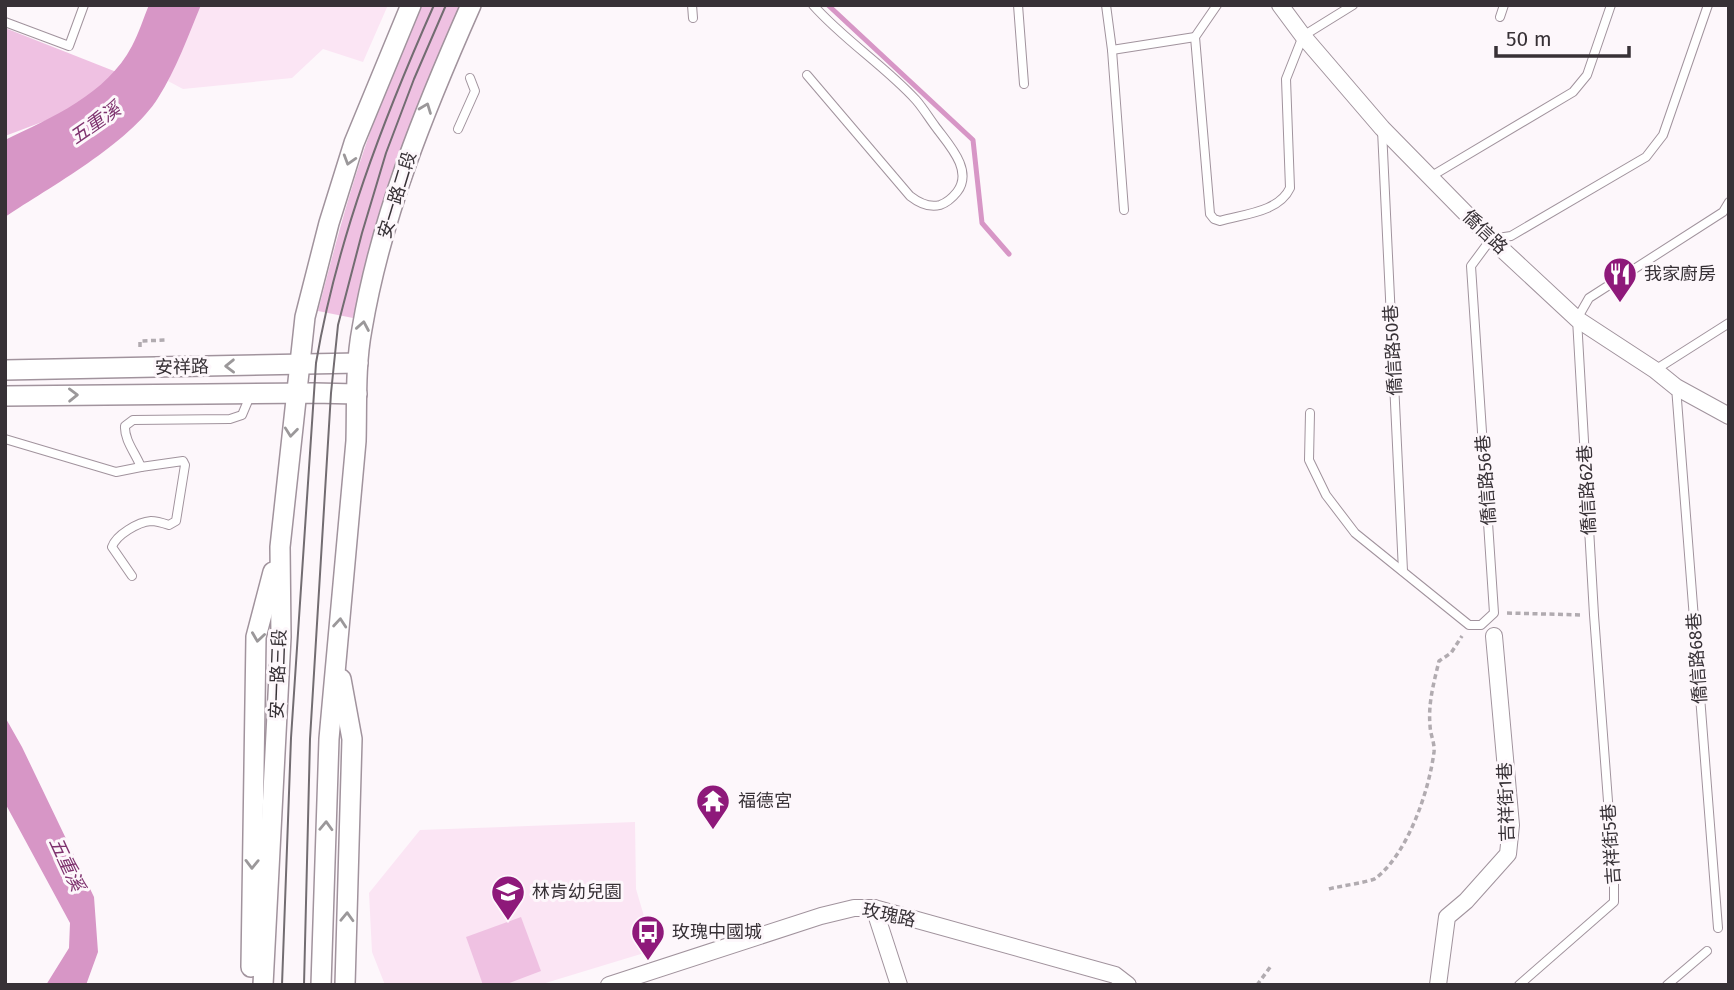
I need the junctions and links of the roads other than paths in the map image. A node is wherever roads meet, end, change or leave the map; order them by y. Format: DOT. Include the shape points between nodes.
graph roads {
  1 [pos="84,5"];
  2 [pos="411,5"];
  3 [pos="471,5"];
  4 [pos="692,5"];
  5 [pos="813,5"];
  6 [pos="1018,5"];
  7 [pos="1107,5"];
  8 [pos="1217,5"];
  9 [pos="1279,5"];
  10 [pos="1353,5"];
  11 [pos="1504,5"];
  12 [pos="1611,5"];
  13 [pos="1708,5"];
  14 [pos="1500,17"];
  15 [pos="694,18"];
  16 [pos="5,22"];
  17 [pos="1303,36"];
  18 [pos="1195,37"];
  19 [pos="1112,50"];
  20 [pos="807,75"];
  21 [pos="470,78"];
  22 [pos="1024,84"];
  23 [pos="1382,128"];
  24 [pos="458,129"];
  25 [pos="1430,177"];
  26 [pos="1729,202"];
  27 [pos="1124,209"];
  28 [pos="1491,239"];
  29 [pos="1577,319"];
  30 [pos="1729,323"];
  31 [pos="358,363"];
  32 [pos="299,364"];
  33 [pos="5,370"];
  34 [pos="1655,370"];
  35 [pos="1676,387"];
  36 [pos="295,393"];
  37 [pos="251,394"];
  38 [pos="357,394"];
  39 [pos="5,396"];
  40 [pos="1310,413"];
  41 [pos="1729,416"];
  42 [pos="5,439"];
  43 [pos="141,467"];
  44 [pos="280,547"];
  45 [pos="1403,571"];
  46 [pos="132,576"];
  47 [pos="1494,636"];
  48 [pos="337,656"];
  49 [pos="1597,660"];
  50 [pos="874,908"];
  51 [pos="1718,928"];
  52 [pos="1707,951"];
  53 [pos="263,975"];
  54 [pos="321,976"];
  55 [pos="251,985"];
  56 [pos="345,985"];
  57 [pos="609,985"];
  58 [pos="899,985"];
  59 [pos="1128,985"];
  60 [pos="1438,985"];
  61 [pos="1519,985"];
  62 [pos="1667,985"];
  1 -- 16 [label="lane" via="69,46"];
  2 -- 32 [label="street, one-way" via="354,143 329,223 307,308"];
  31 -- 3 [label="street, 安一路二段, one-way" via="361,330 407,159"];
  4 -- 15 [label="lane"];
  5 -- 20 [label="lane" via="916,100 957,156 963,180 959,191 940,205 918,202"];
  6 -- 22 [label="lane"];
  7 -- 19 [label="lane"];
  8 -- 18 [label="lane"];
  9 -- 17 [label="street, 僑信路"];
  10 -- 17 [label="lane"];
  11 -- 14 [label="lane"];
  12 -- 25 [label="lane" via="1587,75 1573,92"];
  13 -- 28 [label="lane" via="1663,135 1646,156 1511,236"];
  17 -- 18 [label="lane" via="1286,79 1290,188 1286,197 1278,204 1220,221 1210,214"];
  17 -- 23 [label="street, 僑信路"];
  18 -- 19 [label="lane"];
  19 -- 27 [label="lane"];
  21 -- 24 [label="lane" via="475,91"];
  23 -- 25 [label="street, 僑信路"];
  23 -- 45 [label="lane, 僑信路50巷"];
  25 -- 28 [label="street, 僑信路"];
  26 -- 29 [label="lane" via="1724,212 1589,298"];
  28 -- 29 [label="street, 僑信路"];
  28 -- 45 [label="lane, 僑信路56巷" via="1471,267 1494,613 1482,625 1469,625"];
  29 -- 34 [label="street, 僑信路"];
  29 -- 49 [label="lane, 僑信路62巷"];
  30 -- 34 [label="lane"];
  31 -- 32 [label="street, 安祥路"];
  31 -- 38 [label="street, 安一路二段"];
  32 -- 33 [label="street, 安祥路, one-way"];
  32 -- 36 [label="street, 安一路三段"];
  34 -- 35 [label="street, 僑信路"];
  35 -- 41 [label="street, 僑信路"];
  35 -- 51 [label="lane, 僑信路68巷"];
  36 -- 37 [label="street, 安祥路"];
  36 -- 38 [label="street, 安祥路"];
  36 -- 44 [label="street, 安一路三段, one-way"];
  39 -- 37 [label="street, 安祥路, one-way"];
  37 -- 43 [label="lane" via="242,415 230,419 133,420 125,426 124,435"];
  48 -- 38 [label="street, one-way"];
  40 -- 45 [label="lane" via="1309,460 1326,495 1355,533"];
  42 -- 43 [label="lane" via="116,472"];
  43 -- 46 [label="lane" via="183,461 185,465 176,522 145,522 114,542 112,547"];
  44 -- 53 [label="street, 安一路三段" via="281,637"];
  44 -- 55 [label="street, one-way" via="256,637"];
  47 -- 60 [label="street, 吉祥街1巷" via="1511,825 1508,854 1447,917"];
  54 -- 48 [label="street, one-way" via="329,739"];
  56 -- 48 [label="street, one-way" via="352,739"];
  49 -- 61 [label="lane, 吉祥街5巷" via="1614,902"];
  50 -- 57 [label="street, 玫瑰路" via="821,916"];
  50 -- 58 [label="street"];
  50 -- 59 [label="street, 玫瑰路" via="1115,975"];
  52 -- 62 [label="lane"];
}
